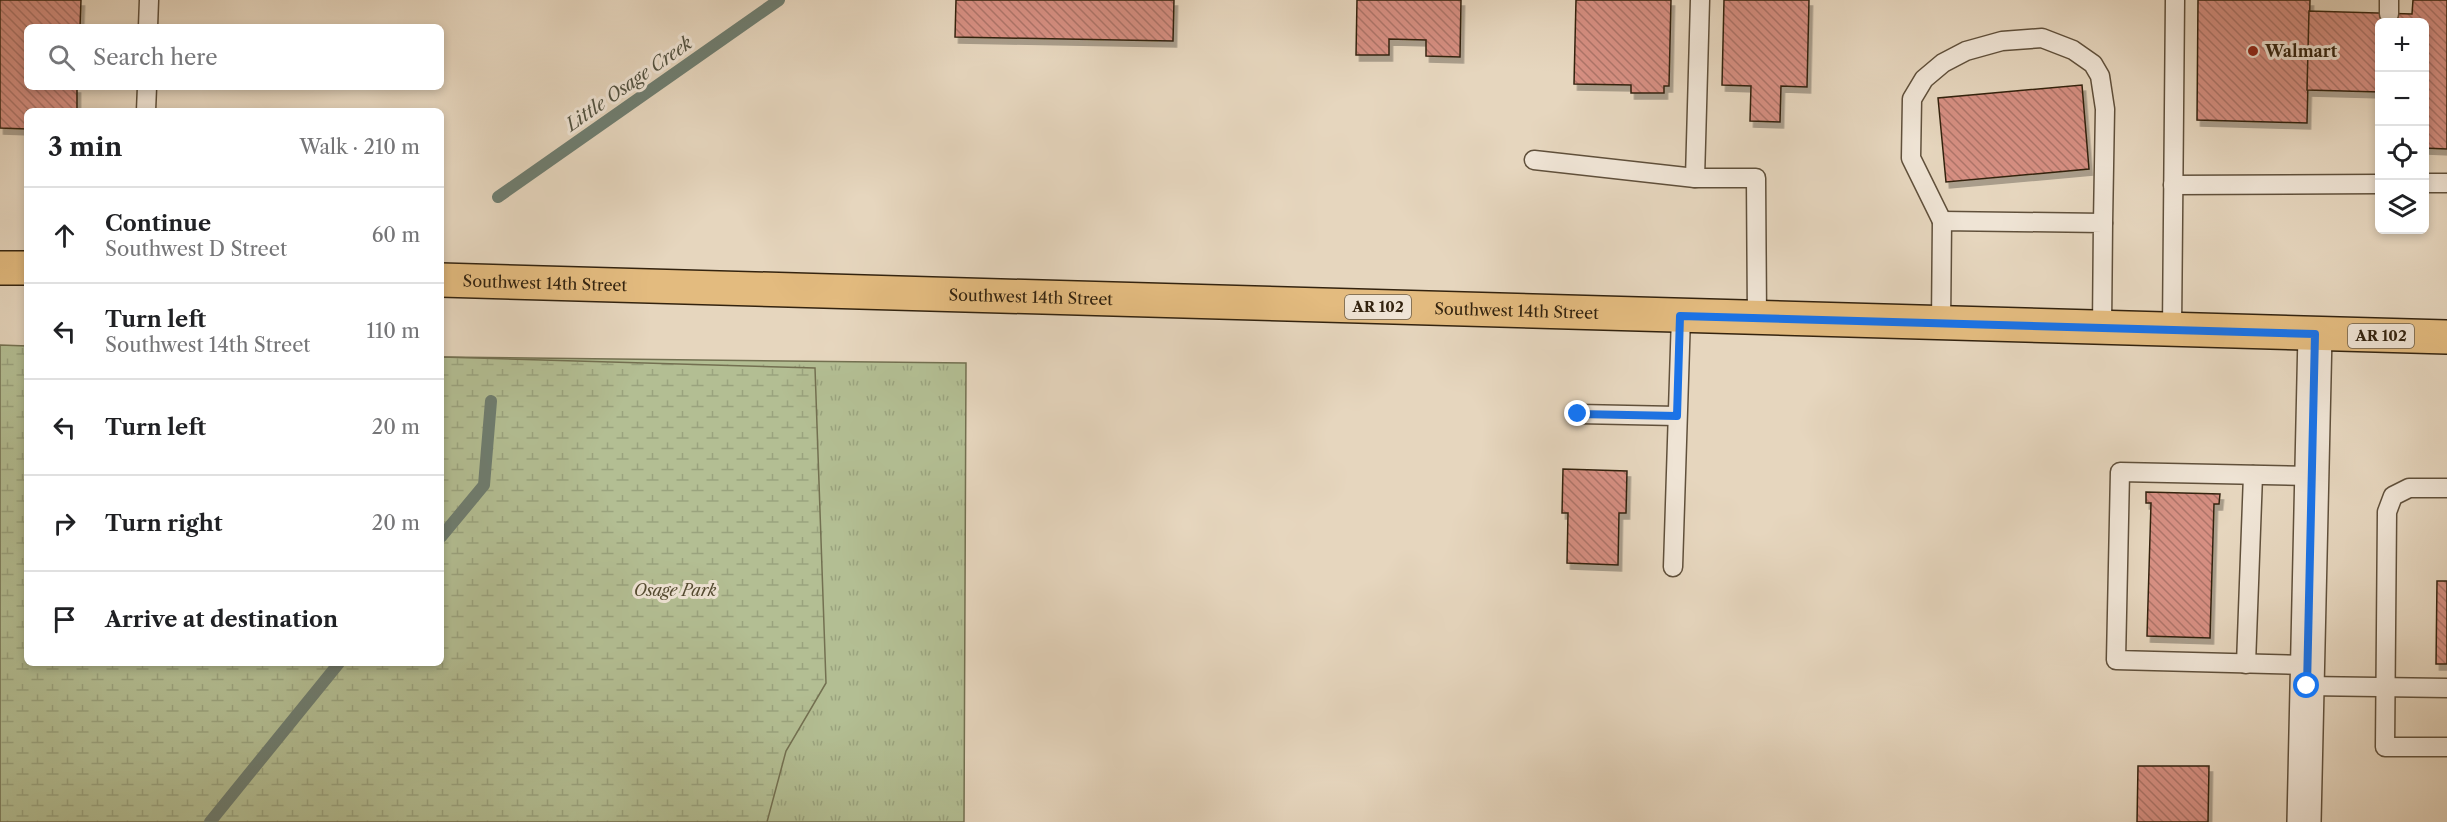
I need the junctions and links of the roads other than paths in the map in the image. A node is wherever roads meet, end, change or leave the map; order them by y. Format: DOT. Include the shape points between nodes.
graph roads {
  1 [pos="149,0"];
  2 [pos="1700,0"];
  3 [pos="2175,0"];
  4 [pos="148,24"];
  5 [pos="147,90"];
  6 [pos="146,108"];
  7 [pos="1534,160"];
  8 [pos="1695,178"];
  9 [pos="2429,183"];
  10 [pos="2447,183"];
  11 [pos="2375,184"];
  12 [pos="2173,185"];
  13 [pos="1942,221"];
  14 [pos="2103,223"];
  15 [pos="0,268"];
  16 [pos="24,268"];
  17 [pos="444,280"];
  18 [pos="1680,316"];
  19 [pos="1756,318"];
  20 [pos="1941,324"];
  21 [pos="2102,328"];
  22 [pos="2172,330"];
  23 [pos="2315,334"];
  24 [pos="2447,337"];
  25 [pos="1578,414"];
  26 [pos="1677,416"];
  27 [pos="2253,475"];
  28 [pos="2312,476"];
  29 [pos="2447,488"];
  30 [pos="1673,567"];
  31 [pos="2246,664"];
  32 [pos="2307,676"];
  33 [pos="2385,687"];
  34 [pos="2447,688"];
  35 [pos="2447,747"];
  36 [pos="2304,822"];
  1 -- 4 [label="lane"];
  2 -- 8 [label="lane"];
  3 -- 12 [label="lane"];
  5 -- 6 [label="lane"];
  7 -- 8 [label="lane"];
  8 -- 19 [label="lane" via="1755,178"];
  9 -- 10 [label="lane"];
  11 -- 12 [label="lane"];
  12 -- 22 [label="lane"];
  13 -- 14 [label="lane"];
  13 -- 14 [label="lane" via="1911,158 1912,99 1924,80 1943,63 1966,51 2002,41 2042,38 2073,50 2093,64 2100,76 2105,109"];
  13 -- 20 [label="lane"];
  14 -- 21 [label="lane"];
  15 -- 16 [label="main road"];
  17 -- 18 [label="main road, Southwest 14th Street / AR 102"];
  18 -- 19 [label="main road, Southwest 14th Street / AR 102"];
  18 -- 26 [label="lane"];
  19 -- 20 [label="main road, Southwest 14th Street / AR 102"];
  20 -- 21 [label="main road, Southwest 14th Street / AR 102"];
  21 -- 22 [label="main road, Southwest 14th Street / AR 102"];
  22 -- 23 [label="main road, Southwest 14th Street / AR 102"];
  23 -- 24 [label="main road, Southwest 14th Street / AR 102"];
  23 -- 28 [label="street"];
  25 -- 26 [label="lane"];
  26 -- 30 [label="lane"];
  27 -- 28 [label="lane"];
  27 -- 31 [label="lane"];
  27 -- 31 [label="lane" via="2120,472 2116,660"];
  28 -- 32 [label="street"];
  29 -- 33 [label="lane" via="2409,488 2393,496 2387,512"];
  31 -- 32 [label="lane"];
  32 -- 33 [label="lane"];
  32 -- 36 [label="street"];
  33 -- 34 [label="lane"];
  33 -- 35 [label="lane" via="2385,747"];
}
